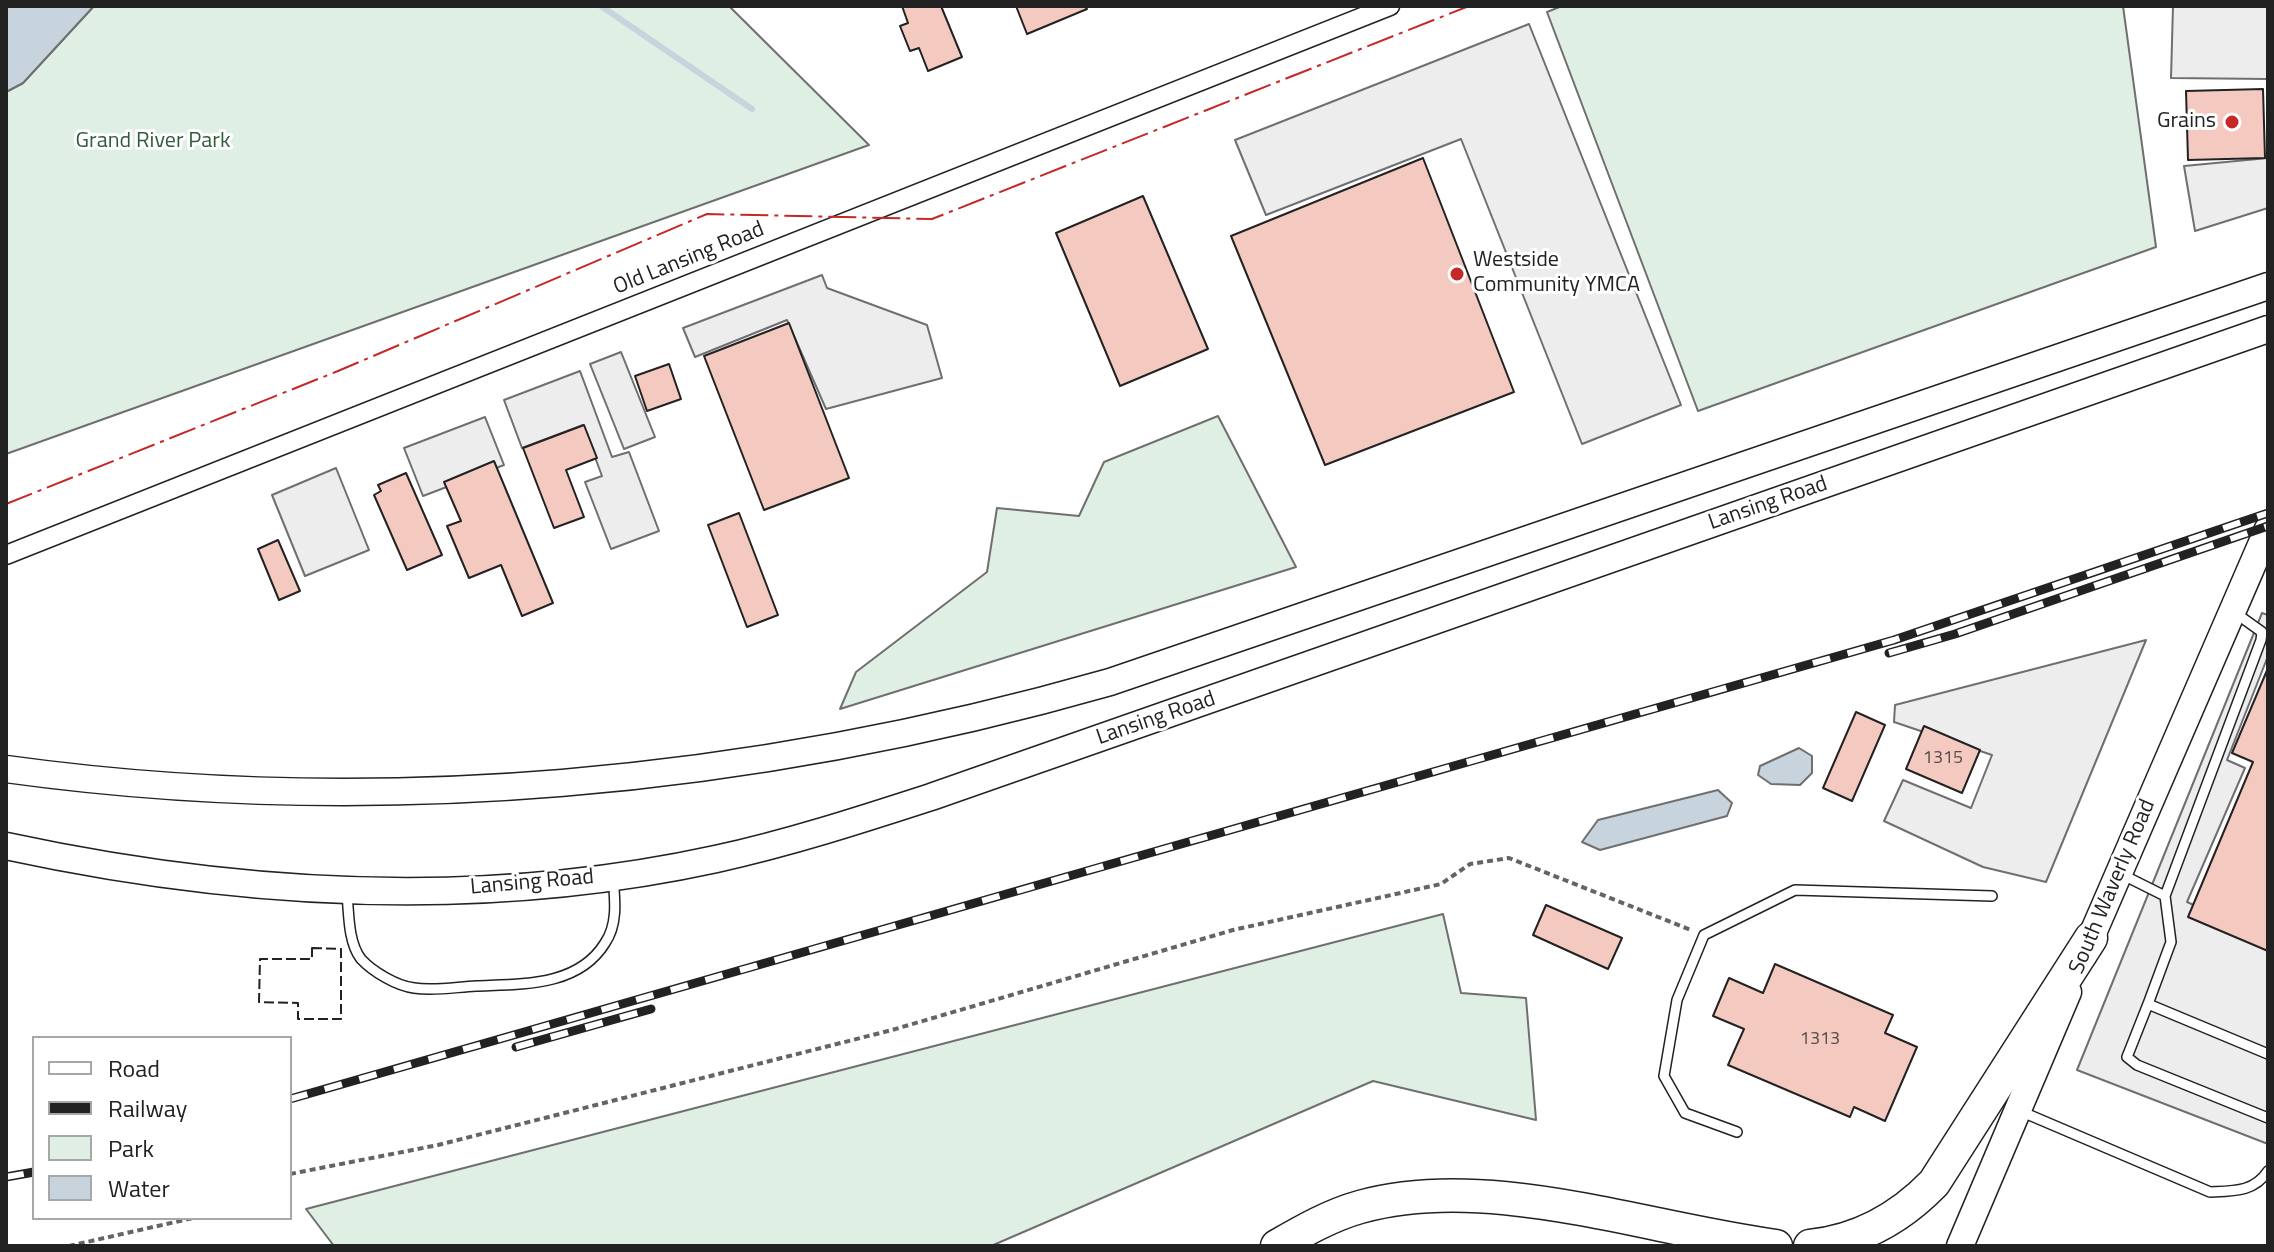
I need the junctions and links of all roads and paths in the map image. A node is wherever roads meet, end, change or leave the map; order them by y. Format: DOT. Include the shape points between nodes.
graph roads {
  1 [pos="1390,6"];
  2 [pos="2268,286"];
  3 [pos="2268,329"];
  4 [pos="2268,529"];
  5 [pos="6,555"];
  6 [pos="2230,610"];
  7 [pos="6,769"];
  8 [pos="6,846"];
  9 [pos="2118,873"];
  10 [pos="613,876"];
  11 [pos="346,890"];
  12 [pos="1992,896"];
  13 [pos="2165,896"];
  14 [pos="1704,935"];
  15 [pos="2091,938"];
  16 [pos="2148,1004"];
  17 [pos="2268,1054"];
  18 [pos="2019,1110"];
  19 [pos="2268,1118"];
  20 [pos="1737,1132"];
  21 [pos="2268,1171"];
  22 [pos="292,1174"];
  23 [pos="184,1220"];
  24 [pos="69,1246"];
  25 [pos="1277,1246"];
  26 [pos="1776,1246"];
  27 [pos="1810,1246"];
  28 [pos="1960,1246"];
  1 -- 5 [label="street, Old Lansing Road"];
  2 -- 7 [label="main road, Lansing Road" via="1110,682 937,727 691,770 565,785 279,790"];
  3 -- 10 [label="main road, Lansing Road" via="931,797 714,859"];
  4 -- 6 [label="main road, South Waverly Road"];
  6 -- 9 [label="main road, South Waverly Road"];
  6 -- 13 [label="lane" via="2258,626 2261,640"];
  8 -- 11 [label="main road, Lansing Road" via="183,878"];
  9 -- 13 [label="lane"];
  9 -- 15 [label="main road, South Waverly Road"];
  10 -- 11 [label="main road, Lansing Road" via="421,891"];
  10 -- 11 [label="lane" via="612,927 588,963 540,983 431,989 397,983 363,961 354,948"];
  12 -- 14 [label="lane" via="1795,890"];
  13 -- 16 [label="lane" via="2171,942"];
  14 -- 20 [label="lane" via="1677,1000 1664,1076 1685,1113"];
  14 -- 22 [label="path" via="1509,858 1470,864 1441,884 1233,930 892,1030 438,1145"];
  15 -- 18 [label="main road, South Waverly Road"];
  15 -- 27 [label="highway" via="1934,1183 1903,1211 1867,1232"];
  16 -- 17 [label="lane"];
  16 -- 19 [label="lane" via="2127,1057"];
  18 -- 21 [label="lane" via="2210,1192 2239,1191 2260,1183"];
  18 -- 28 [label="main road, South Waverly Road"];
  23 -- 24 [label="path"];
  25 -- 26 [label="highway" via="1360,1207 1459,1195"];
}
